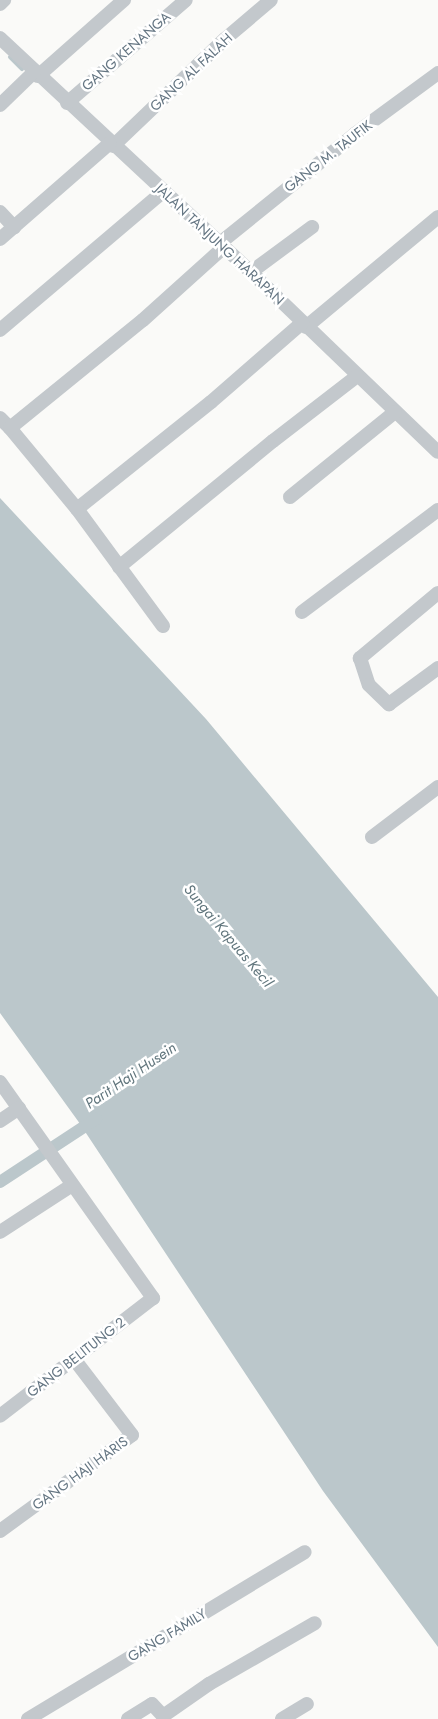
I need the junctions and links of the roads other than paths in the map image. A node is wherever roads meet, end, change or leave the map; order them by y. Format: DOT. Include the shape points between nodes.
graph roads {
  1 [pos="4,0"];
  2 [pos="124,0"];
  3 [pos="186,0"];
  4 [pos="271,0"];
  5 [pos="0,4"];
  6 [pos="2,45"];
  7 [pos="438,73"];
  8 [pos="36,74"];
  9 [pos="66,103"];
  10 [pos="0,105"];
  11 [pos="112,144"];
  12 [pos="164,191"];
  13 [pos="0,212"];
  14 [pos="438,217"];
  15 [pos="14,227"];
  16 [pos="312,228"];
  17 [pos="0,239"];
  18 [pos="222,245"];
  19 [pos="251,272"];
  20 [pos="304,325"];
  21 [pos="0,330"];
  22 [pos="357,376"];
  23 [pos="395,412"];
  24 [pos="5,423"];
  25 [pos="438,452"];
  26 [pos="290,497"];
  27 [pos="77,509"];
  28 [pos="438,510"];
  29 [pos="119,567"];
  30 [pos="438,593"];
  31 [pos="302,612"];
  32 [pos="163,626"];
  33 [pos="438,668"];
  34 [pos="438,787"];
  35 [pos="372,837"];
  36 [pos="0,1082"];
  37 [pos="19,1108"];
  38 [pos="0,1121"];
  39 [pos="72,1185"];
  40 [pos="0,1232"];
  41 [pos="74,1359"];
  42 [pos="0,1416"];
  43 [pos="0,1531"];
  44 [pos="305,1552"];
  45 [pos="315,1623"];
  46 [pos="307,1704"];
  47 [pos="28,1719"];
  48 [pos="128,1719"];
  49 [pos="282,1719"];
  1 -- 5 [label="street"];
  2 -- 8 [label="street"];
  3 -- 9 [label="street, GANG KENANGA"];
  4 -- 11 [label="street, GANG AL FALAH" via="224,39"];
  6 -- 8 [label="street, JALAN TANJUNG HARAPAN"];
  7 -- 18 [label="street, GANG M. TAUFIK" via="355,134"];
  8 -- 9 [label="street, JALAN TANJUNG HARAPAN"];
  8 -- 10 [label="street"];
  9 -- 11 [label="street, JALAN TANJUNG HARAPAN"];
  11 -- 12 [label="street, JALAN TANJUNG HARAPAN"];
  11 -- 15 [label="street, GANG AL FALAH"];
  12 -- 18 [label="street, JALAN TANJUNG HARAPAN"];
  12 -- 21 [label="street"];
  13 -- 15 [label="street"];
  14 -- 20 [label="street"];
  15 -- 17 [label="street, GANG AL FALAH"];
  16 -- 19 [label="street"];
  18 -- 19 [label="street, JALAN TANJUNG HARAPAN"];
  18 -- 24 [label="street, GANG M. TAUFIK" via="136,327"];
  19 -- 20 [label="street, JALAN TANJUNG HARAPAN"];
  20 -- 22 [label="street, JALAN TANJUNG HARAPAN"];
  20 -- 27 [label="street"];
  22 -- 23 [label="street, JALAN TANJUNG HARAPAN"];
  22 -- 29 [label="street" via="272,441"];
  23 -- 25 [label="street, JALAN TANJUNG HARAPAN"];
  23 -- 26 [label="street"];
  24 -- 27 [label="street"];
  27 -- 29 [label="street"];
  28 -- 31 [label="street"];
  29 -- 32 [label="street"];
  30 -- 33 [label="street" via="360,658 369,685 389,704"];
  34 -- 35 [label="street"];
  36 -- 37 [label="street"];
  37 -- 38 [label="street"];
  37 -- 39 [label="street"];
  39 -- 40 [label="street"];
  39 -- 41 [label="street, GANG BELITUNG 2" via="153,1298"];
  41 -- 42 [label="street, GANG BELITUNG 2"];
  41 -- 43 [label="street, GANG HAJI HARIS" via="132,1435"];
  44 -- 47 [label="street, GANG FAMILY"];
  45 -- 48 [label="street" via="209,1684 163,1716 152,1704"];
  46 -- 49 [label="street"];
}
